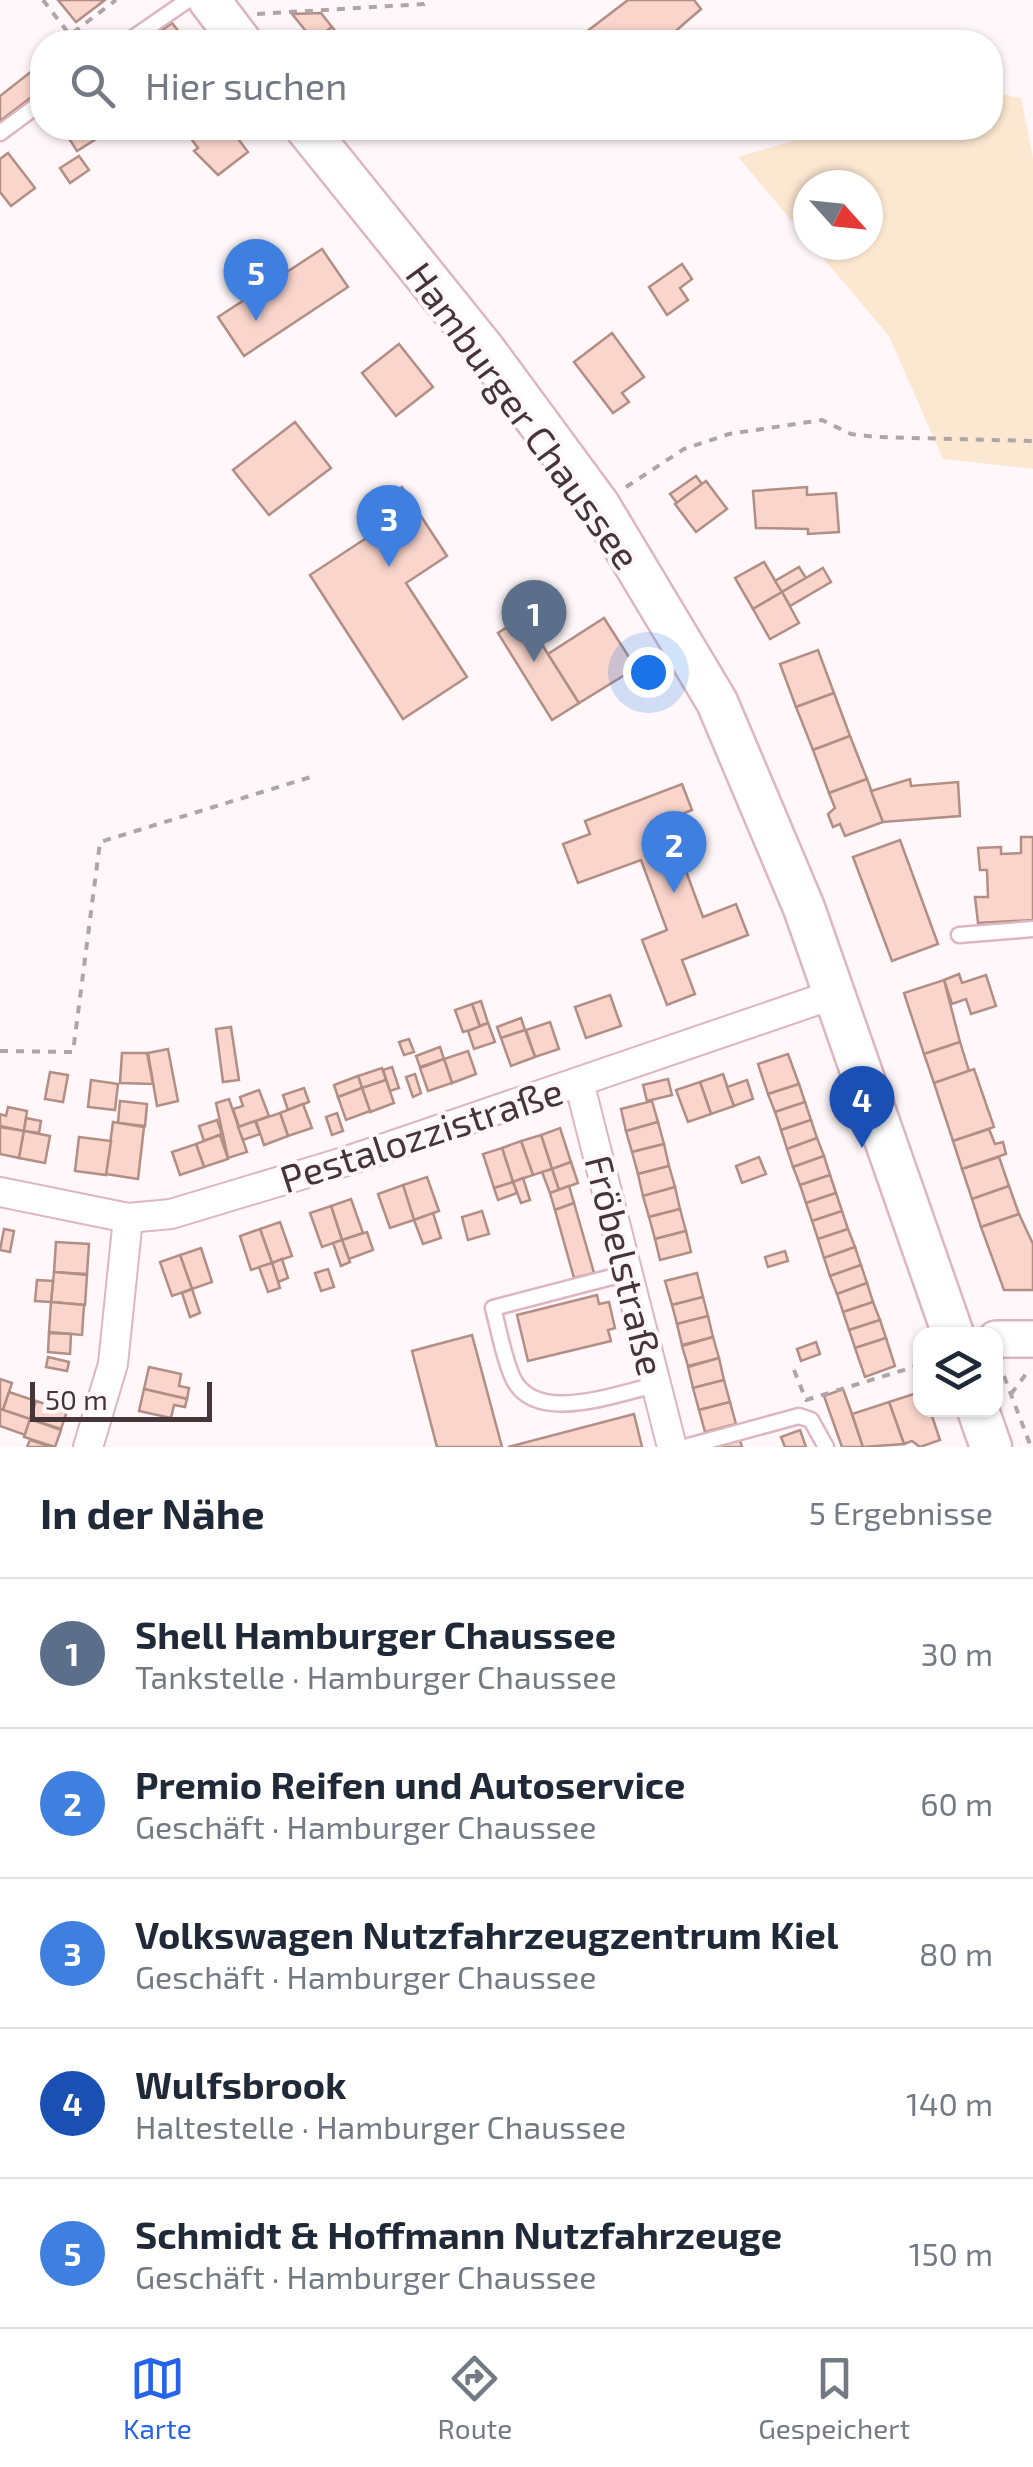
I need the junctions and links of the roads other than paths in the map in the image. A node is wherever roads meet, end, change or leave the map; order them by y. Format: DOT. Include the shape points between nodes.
graph roads {
  1 [pos="216,13"];
  2 [pos="164,30"];
  3 [pos="30,111"];
  4 [pos="0,133"];
  5 [pos="316,140"];
  6 [pos="1033,929"];
  7 [pos="959,935"];
  8 [pos="835,994"];
  9 [pos="580,1082"];
  10 [pos="0,1192"];
  11 [pos="128,1218"];
  12 [pos="627,1273"];
  13 [pos="951,1327"];
  14 [pos="1003,1339"];
  15 [pos="1033,1339"];
  16 [pos="656,1385"];
  17 [pos="993,1417"];
  18 [pos="88,1447"];
  19 [pos="672,1447"];
  20 [pos="685,1447"];
  21 [pos="826,1447"];
  22 [pos="992,1447"];
  1 -- 2 [label="lane"];
  3 -- 4 [label="lane"];
  5 -- 8 [label="main road, Hamburger Chaussee" via="599,504 717,702"];
  6 -- 7 [label="lane"];
  8 -- 9 [label="street, Pestalozzistraße"];
  8 -- 13 [label="main road, Hamburger Chaussee"];
  9 -- 11 [label="street, Pestalozzistraße" via="171,1214"];
  9 -- 12 [label="street, Fröbelstraße"];
  10 -- 11 [label="street, Pestalozzistraße"];
  11 -- 18 [label="street" via="113,1364"];
  12 -- 16 [label="street, Fröbelstraße"];
  12 -- 16 [label="lane" via="493,1308 513,1380 528,1396 567,1403"];
  14 -- 15 [label="street"];
  16 -- 19 [label="street, Fröbelstraße"];
  17 -- 22 [label="main road"];
  20 -- 21 [label="lane" via="799,1416 811,1420"];
}
